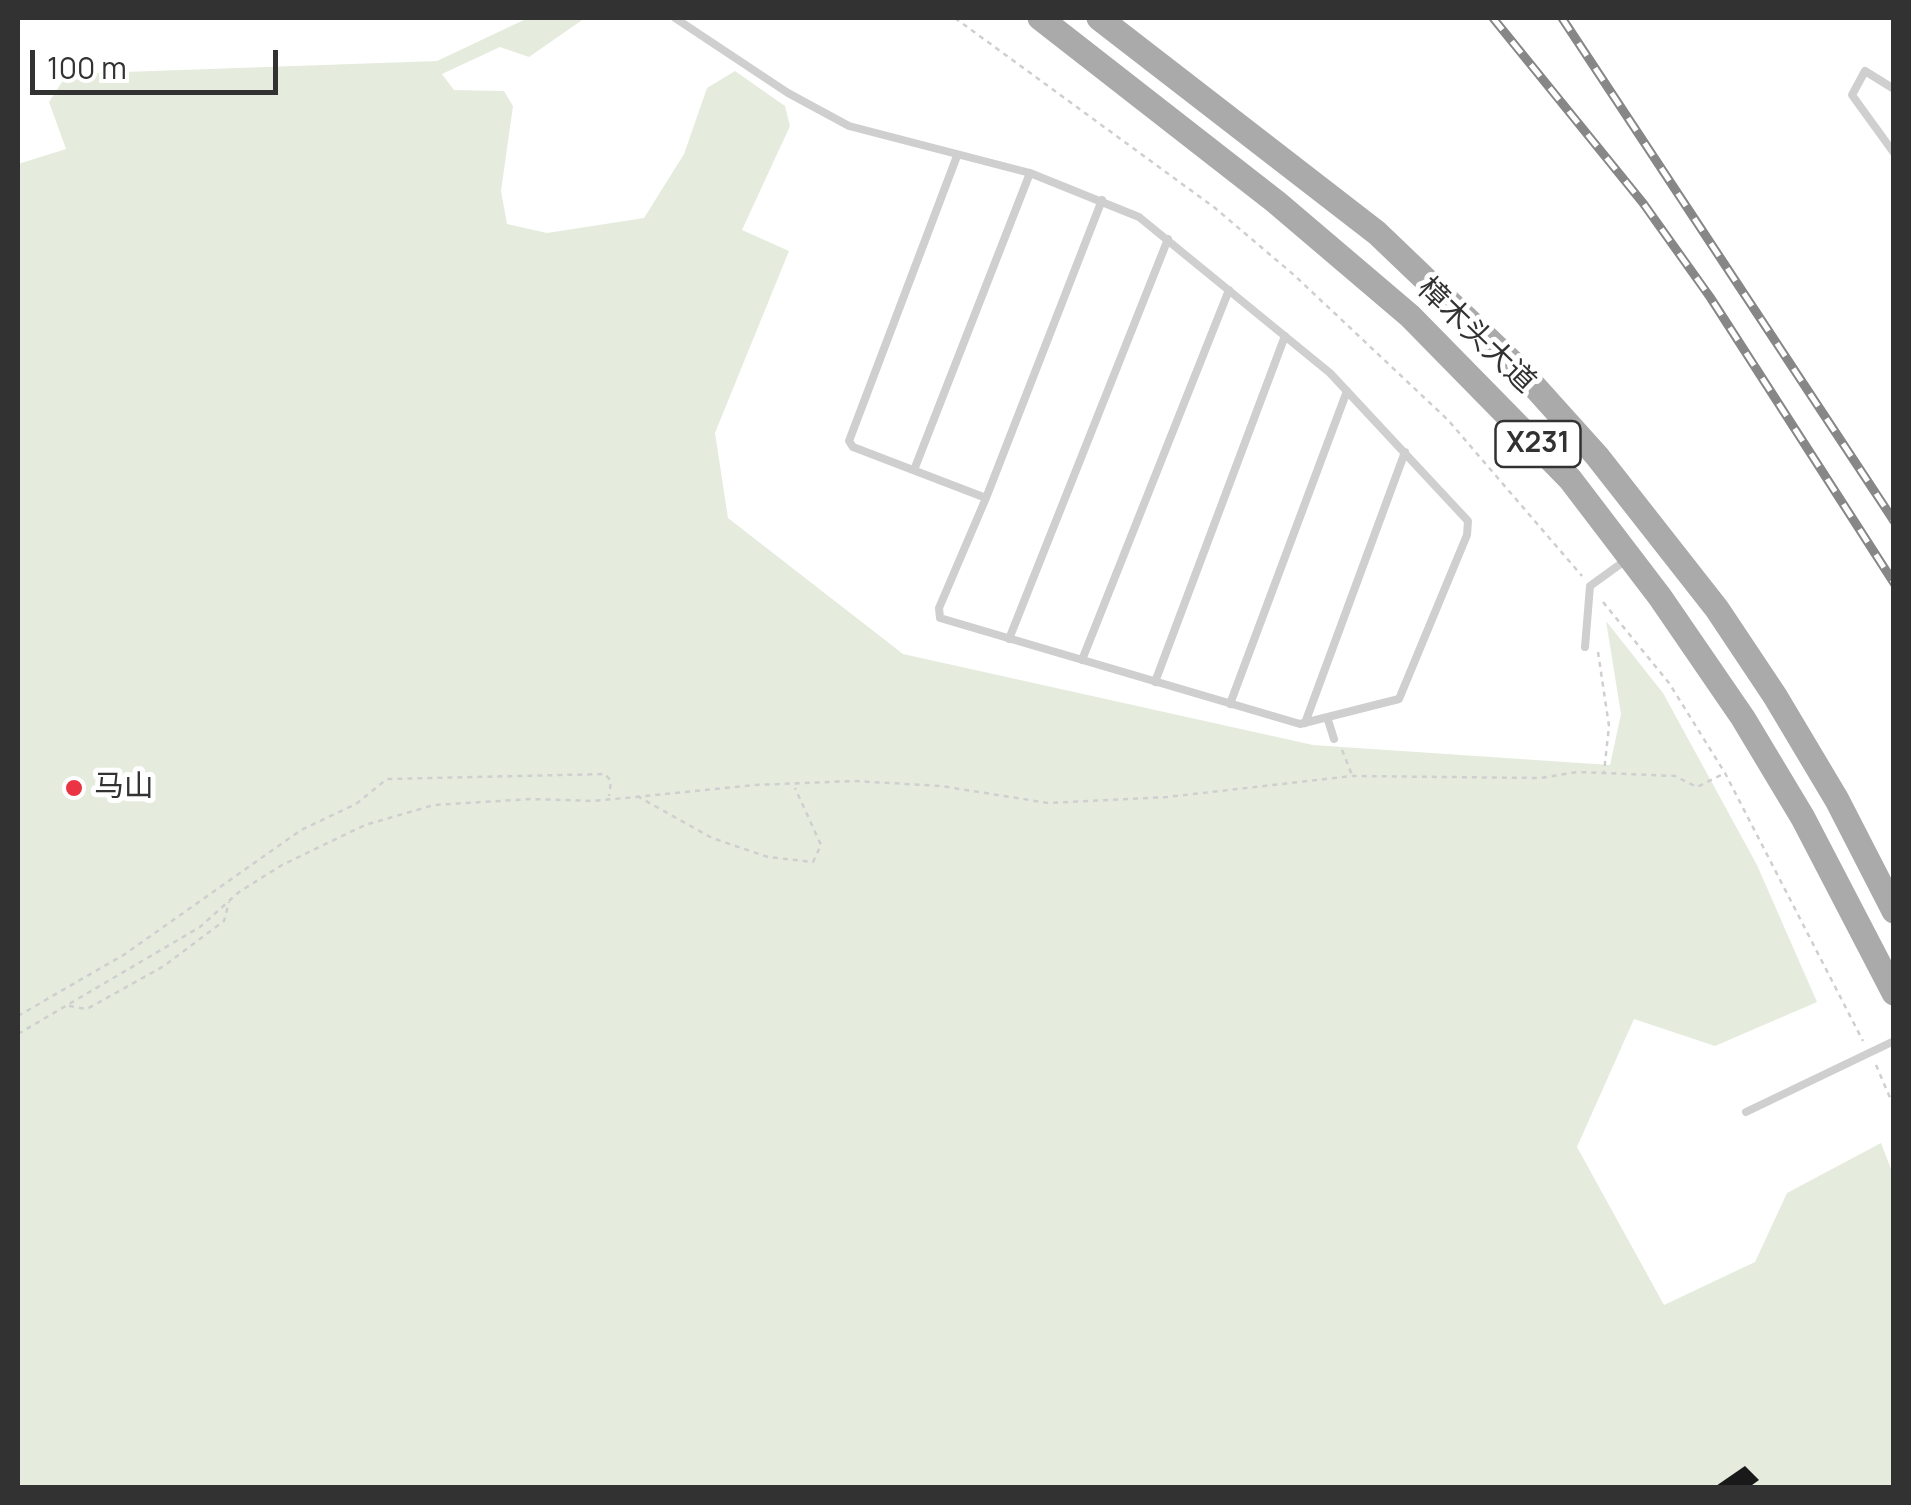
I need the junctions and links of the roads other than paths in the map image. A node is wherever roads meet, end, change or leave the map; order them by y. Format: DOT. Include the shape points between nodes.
graph roads {
  1 [pos="675,18"];
  2 [pos="1040,18"];
  3 [pos="1099,18"];
  4 [pos="1894,89"];
  5 [pos="1894,153"];
  6 [pos="957,156"];
  7 [pos="1030,173"];
  8 [pos="1102,200"];
  9 [pos="1168,239"];
  10 [pos="1229,290"];
  11 [pos="1285,336"];
  12 [pos="1347,390"];
  13 [pos="1405,452"];
  14 [pos="914,470"];
  15 [pos="986,498"];
  16 [pos="1629,558"];
  17 [pos="1009,639"];
  18 [pos="1586,647"];
  19 [pos="1082,660"];
  20 [pos="1156,682"];
  21 [pos="1230,704"];
  22 [pos="1328,720"];
  23 [pos="1305,723"];
  24 [pos="1334,739"];
  25 [pos="1894,911"];
  26 [pos="1894,993"];
  27 [pos="1894,1042"];
  28 [pos="1746,1112"];
  1 -- 6 [label="lane" via="849,126"];
  2 -- 16 [label="main road, 樟木头大道 / X231" via="1410,316 1570,478"];
  3 -- 25 [label="main road, 樟木头大道 / X231" via="1377,233 1516,366 1597,456 1775,696"];
  4 -- 5 [label="lane" via="1865,71 1852,95"];
  6 -- 7 [label="lane"];
  6 -- 14 [label="lane" via="849,440"];
  7 -- 8 [label="lane"];
  7 -- 14 [label="lane"];
  8 -- 9 [label="lane"];
  8 -- 15 [label="lane"];
  9 -- 10 [label="lane"];
  9 -- 17 [label="lane"];
  10 -- 11 [label="lane"];
  10 -- 19 [label="lane"];
  11 -- 12 [label="lane"];
  11 -- 20 [label="lane"];
  12 -- 13 [label="lane"];
  12 -- 21 [label="lane"];
  13 -- 22 [label="lane" via="1464,515 1466,535 1405,692 1391,704"];
  13 -- 23 [label="lane"];
  14 -- 15 [label="lane"];
  15 -- 17 [label="lane" via="938,615"];
  16 -- 18 [label="lane" via="1590,586"];
  16 -- 26 [label="main road, 樟木头大道 / X231" via="1773,768"];
  17 -- 19 [label="lane"];
  19 -- 20 [label="lane"];
  20 -- 21 [label="lane"];
  21 -- 23 [label="lane"];
  22 -- 23 [label="lane"];
  22 -- 24 [label="lane"];
  27 -- 28 [label="lane"];
}
